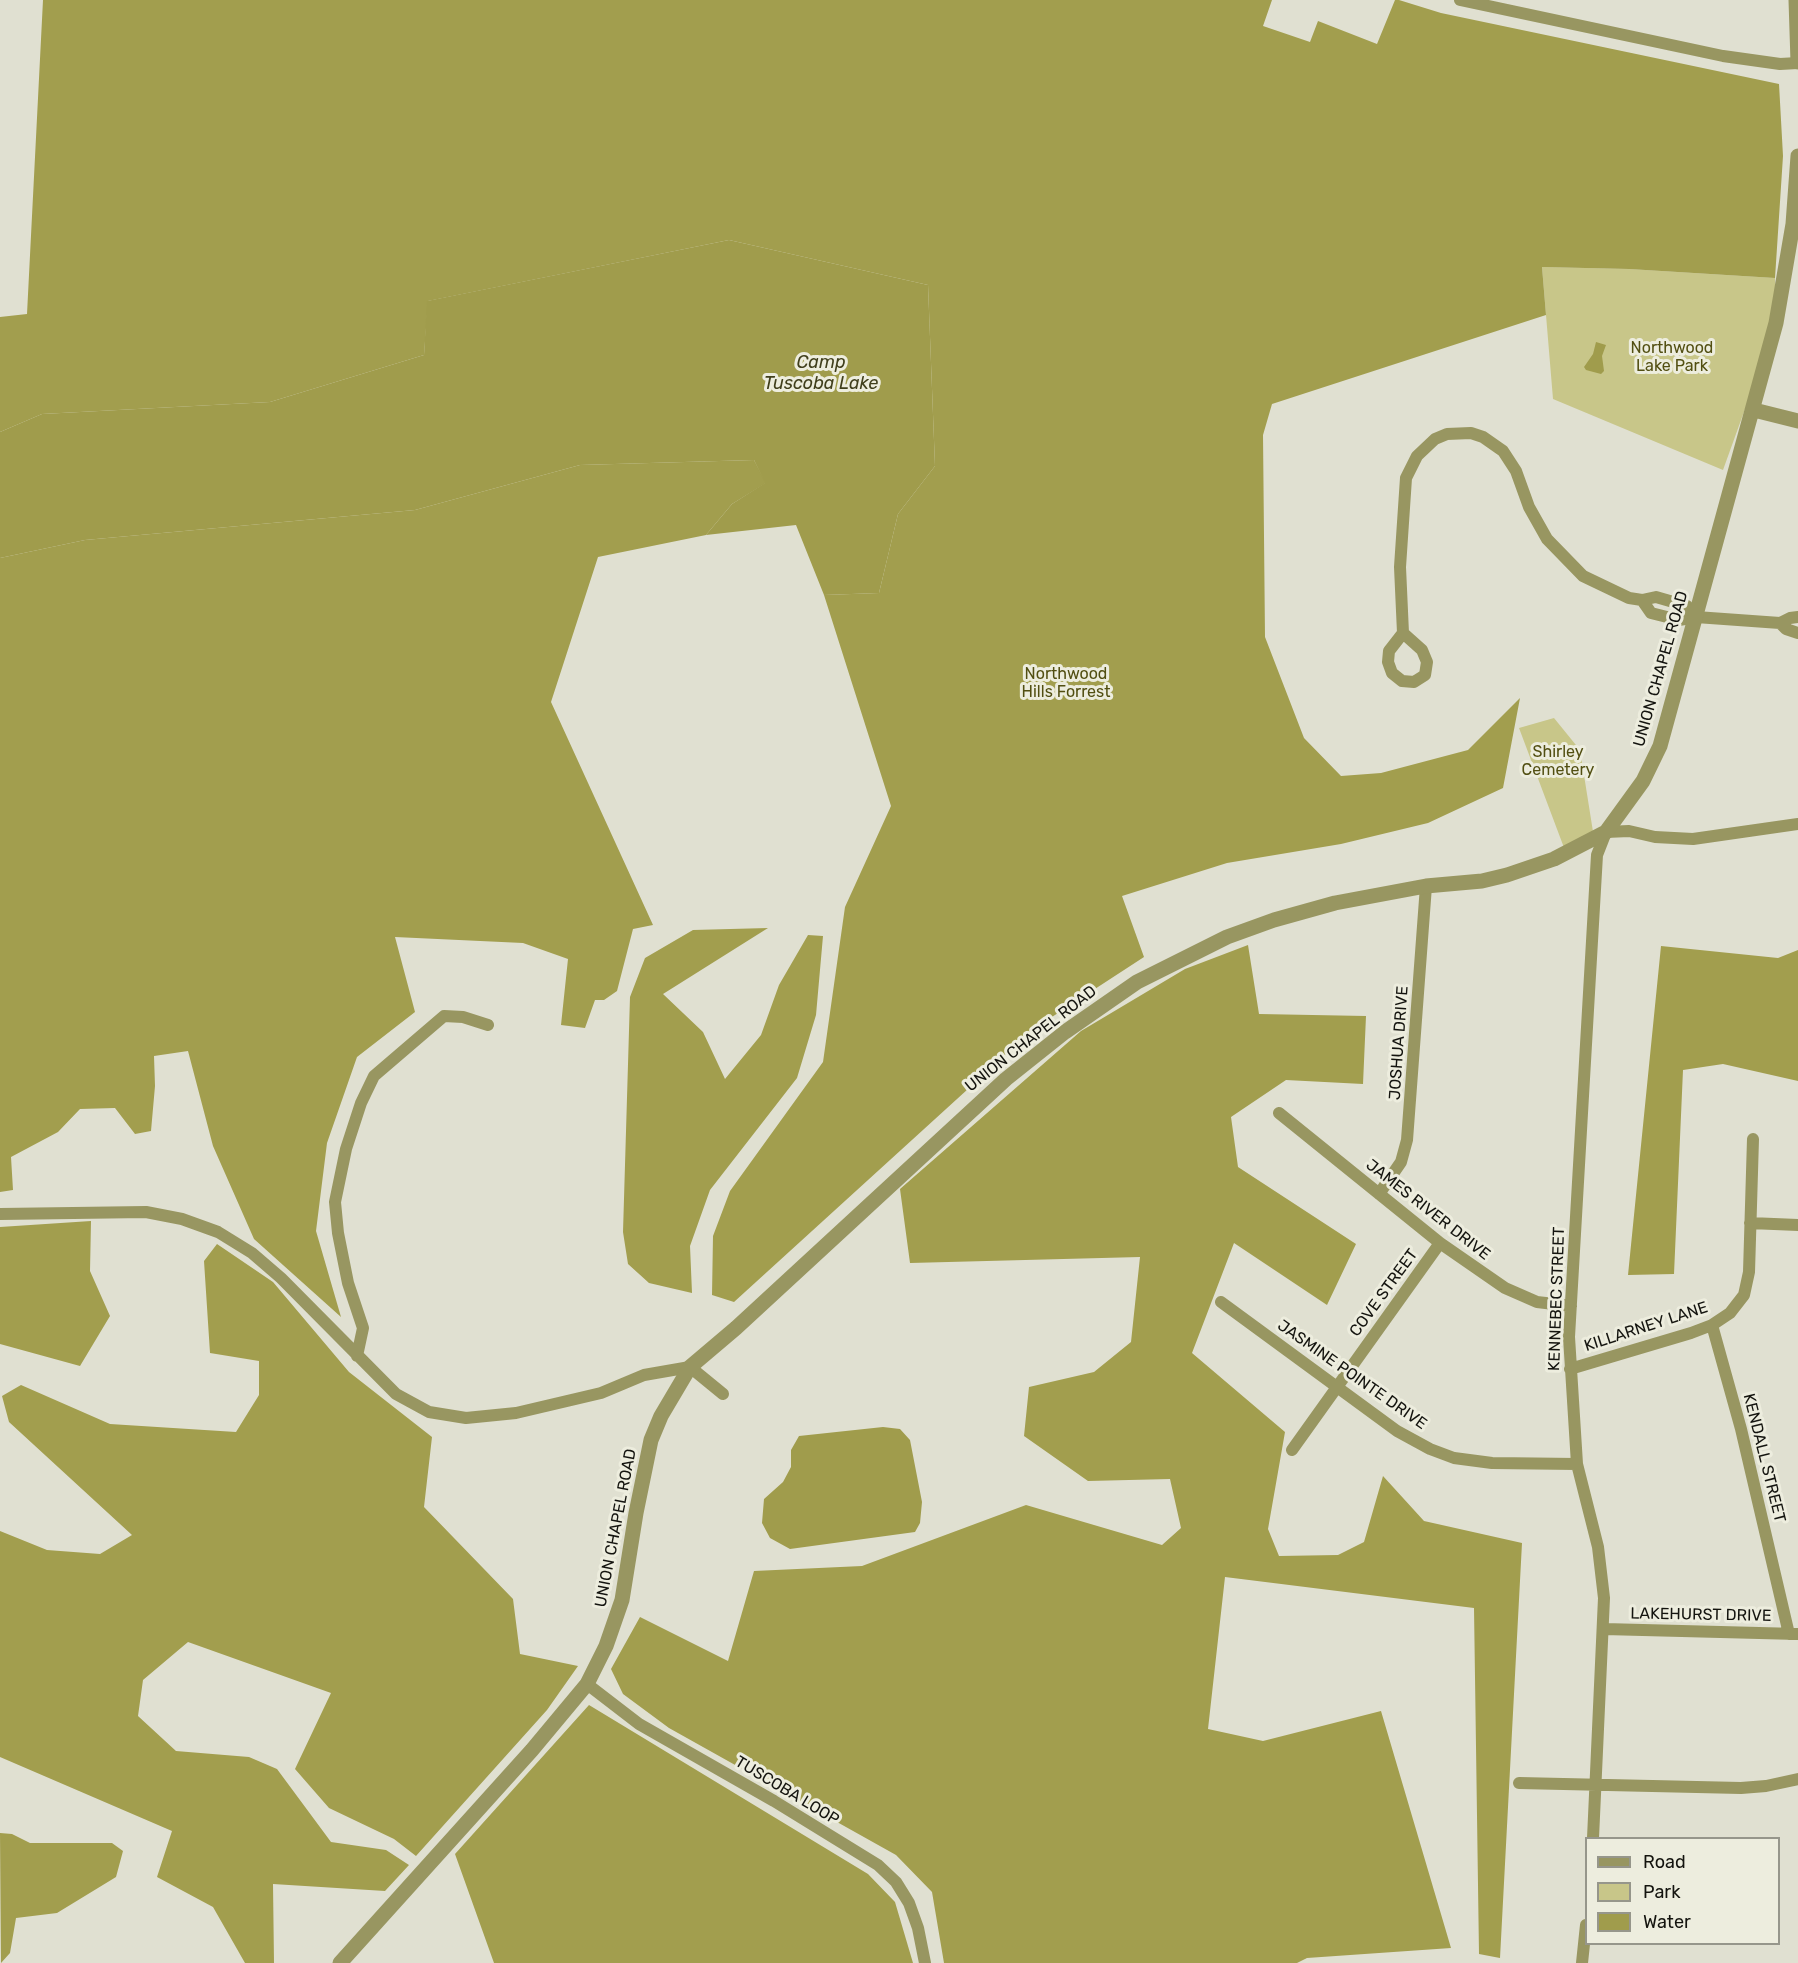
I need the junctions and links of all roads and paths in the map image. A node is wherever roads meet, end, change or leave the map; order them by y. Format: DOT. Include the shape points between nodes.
graph roads {
  1 [pos="1460,0"];
  2 [pos="1796,0"];
  3 [pos="1798,63"];
  4 [pos="1798,156"];
  5 [pos="1754,410"];
  6 [pos="1798,422"];
  7 [pos="1696,617"];
  8 [pos="1798,617"];
  9 [pos="1780,622"];
  10 [pos="1403,633"];
  11 [pos="1798,633"];
  12 [pos="1798,824"];
  13 [pos="1606,832"];
  14 [pos="1426,886"];
  15 [pos="488,1025"];
  16 [pos="1278,1113"];
  17 [pos="1753,1139"];
  18 [pos="1379,1194"];
  19 [pos="0,1214"];
  20 [pos="1750,1223"];
  21 [pos="1798,1225"];
  22 [pos="1440,1243"];
  23 [pos="1221,1302"];
  24 [pos="1571,1306"];
  25 [pos="1712,1325"];
  26 [pos="357,1356"];
  27 [pos="690,1367"];
  28 [pos="1570,1369"];
  29 [pos="1338,1386"];
  30 [pos="723,1394"];
  31 [pos="1292,1450"];
  32 [pos="1577,1464"];
  33 [pos="1604,1629"];
  34 [pos="1793,1634"];
  35 [pos="587,1684"];
  36 [pos="1798,1779"];
  37 [pos="1520,1783"];
  38 [pos="1596,1783"];
  39 [pos="1593,1837"];
  40 [pos="1585,1940"];
  41 [pos="340,1963"];
  42 [pos="925,1963"];
  43 [pos="1582,1963"];
  1 -- 3 [label="street" via="1723,56"];
  2 -- 3 [label="street"];
  4 -- 5 [label="street, UNION CHAPEL ROAD" via="1783,290"];
  5 -- 6 [label="street"];
  5 -- 7 [label="street, UNION CHAPEL ROAD"];
  7 -- 9 [label="street"];
  7 -- 10 [label="street" via="1679,620 1651,613 1642,600 1617,595 1593,583 1564,559 1534,518 1516,471 1494,442 1471,433 1447,434 1435,439 1417,456 1406,478 1400,567"];
  7 -- 13 [label="street, UNION CHAPEL ROAD" via="1660,746 1643,781"];
  8 -- 9 [label="street"];
  9 -- 11 [label="street"];
  12 -- 13 [label="street" via="1693,839"];
  13 -- 14 [label="street, UNION CHAPEL ROAD" via="1554,859 1507,875"];
  13 -- 24 [label="street, KENNEBEC STREET" via="1598,855 1593,898"];
  14 -- 18 [label="street, JOSHUA DRIVE" via="1407,1140 1401,1162"];
  14 -- 27 [label="street, UNION CHAPEL ROAD" via="1335,903 1274,920 1181,958 1129,988 1005,1079"];
  15 -- 26 [label="street" via="444,1016 374,1076 361,1103 335,1202 348,1283 363,1328"];
  16 -- 18 [label="street, JAMES RIVER DRIVE"];
  17 -- 20 [label="street, KILLARNEY LANE"];
  18 -- 22 [label="street, JAMES RIVER DRIVE"];
  19 -- 26 [label="street" via="146,1212 201,1224 262,1260"];
  20 -- 21 [label="street"];
  20 -- 25 [label="street, KILLARNEY LANE" via="1749,1272 1744,1295 1730,1313"];
  22 -- 24 [label="street, JAMES RIVER DRIVE" via="1526,1300"];
  22 -- 29 [label="street, COVE STREET"];
  23 -- 29 [label="street, JASMINE POINTE DRIVE"];
  24 -- 28 [label="street, KENNEBEC STREET"];
  25 -- 28 [label="street, KILLARNEY LANE"];
  25 -- 34 [label="street, KENDALL STREET"];
  26 -- 27 [label="street" via="392,1390 418,1407 466,1418 565,1404 644,1375"];
  27 -- 30 [label="street"];
  27 -- 35 [label="street, UNION CHAPEL ROAD" via="651,1440 622,1600"];
  28 -- 32 [label="street, KENNEBEC STREET"];
  29 -- 31 [label="street, COVE STREET"];
  29 -- 32 [label="street, JASMINE POINTE DRIVE" via="1407,1438 1454,1458 1492,1463"];
  32 -- 33 [label="street, KENNEBEC STREET" via="1598,1547"];
  33 -- 34 [label="street, LAKEHURST DRIVE"];
  33 -- 38 [label="street, KENNEBEC STREET"];
  35 -- 41 [label="street, UNION CHAPEL ROAD"];
  35 -- 42 [label="street, TUSCOBA LOOP" via="639,1724 878,1865 896,1882 909,1903"];
  36 -- 38 [label="street" via="1741,1788"];
  37 -- 38 [label="street"];
  38 -- 39 [label="street, KENNEBEC STREET"];
  40 -- 43 [label="street"];
}
